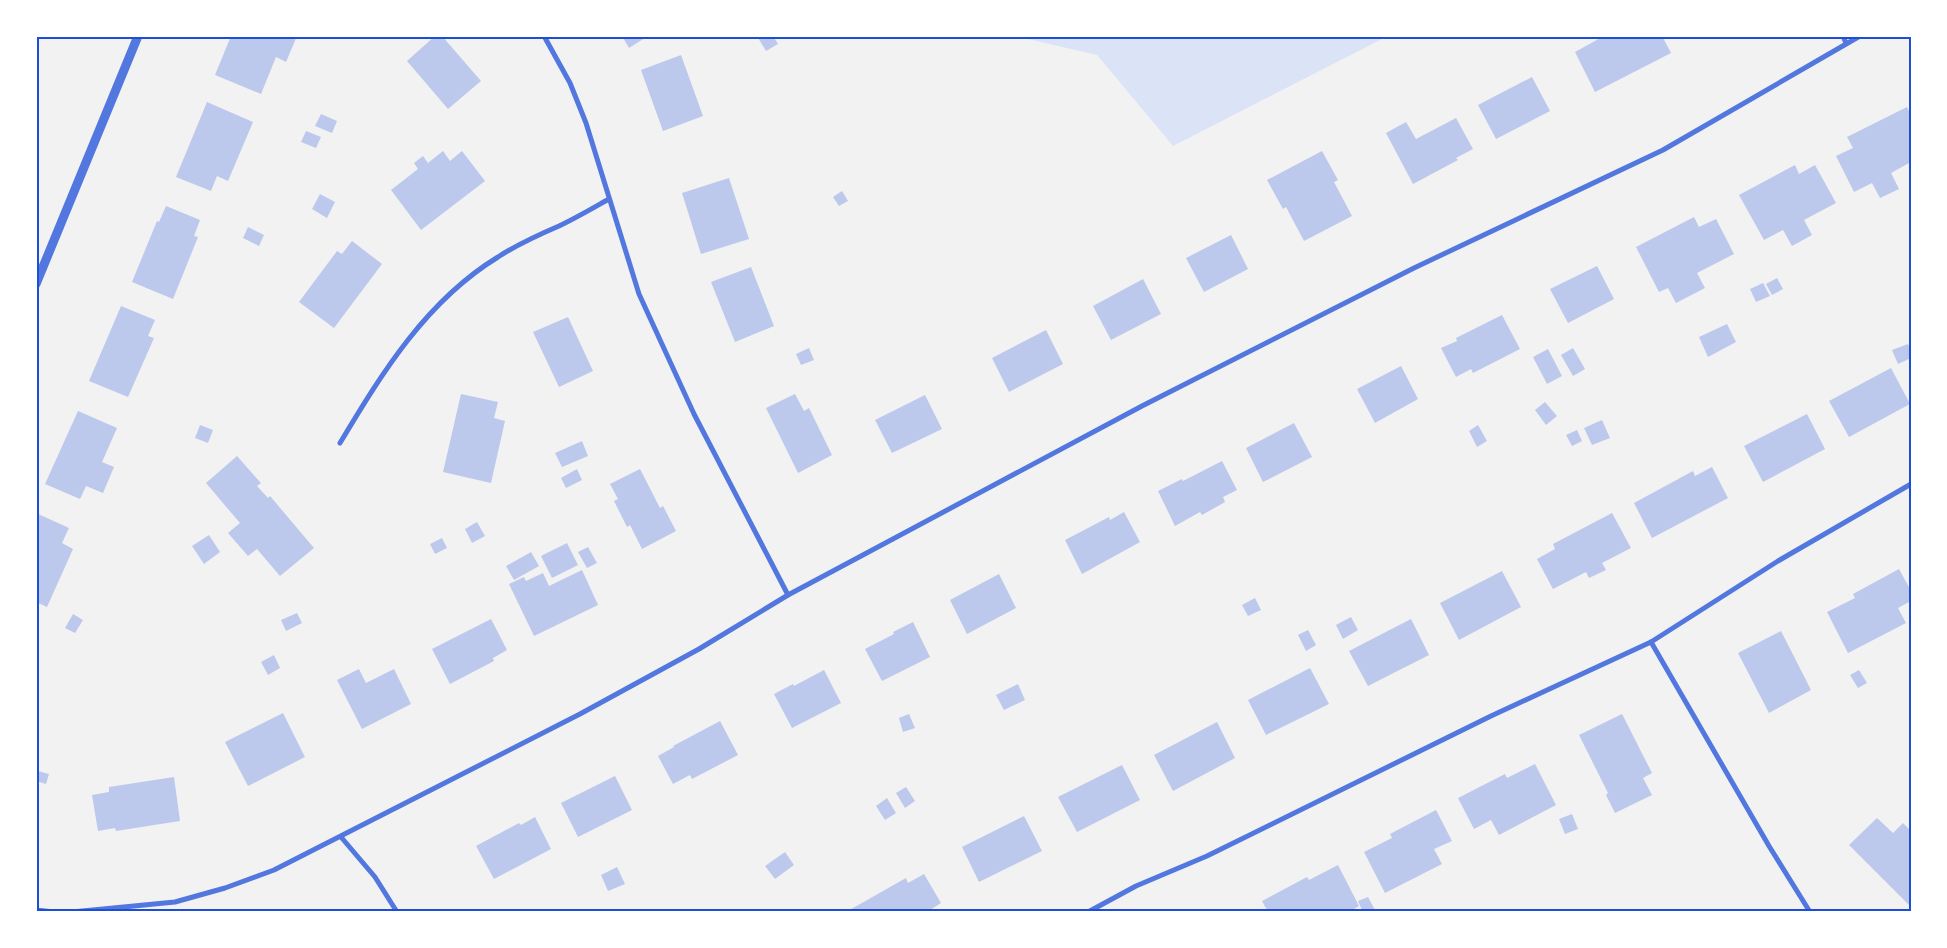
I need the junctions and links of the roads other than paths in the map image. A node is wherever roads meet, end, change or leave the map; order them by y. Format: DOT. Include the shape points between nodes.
graph roads {
  1 [pos="138,36"];
  2 [pos="544,36"];
  3 [pos="1843,36"];
  4 [pos="1860,36"];
  5 [pos="1846,44"];
  6 [pos="609,199"];
  7 [pos="36,284"];
  8 [pos="340,443"];
  9 [pos="1911,484"];
  10 [pos="788,595"];
  11 [pos="1651,642"];
  12 [pos="341,838"];
  13 [pos="36,910"];
  14 [pos="54,912"];
  15 [pos="72,912"];
  16 [pos="397,912"];
  17 [pos="1088,912"];
  18 [pos="1810,912"];
  1 -- 7 [label="street"];
  2 -- 6 [label="street" via="570,83 586,123"];
  3 -- 5 [label="street"];
  4 -- 5 [label="street"];
  5 -- 10 [label="street" via="1662,150 1414,268 1142,406"];
  6 -- 8 [label="street" via="497,257 446,297 414,331 379,378"];
  6 -- 10 [label="street" via="639,294 665,354"];
  9 -- 11 [label="street" via="1778,561"];
  10 -- 12 [label="street" via="699,649 580,714"];
  11 -- 17 [label="street" via="1491,716 1206,856 1136,886"];
  11 -- 18 [label="street"];
  12 -- 15 [label="street" via="274,870 175,902"];
  12 -- 16 [label="street" via="375,878"];
  13 -- 14 [label="street"];
}
